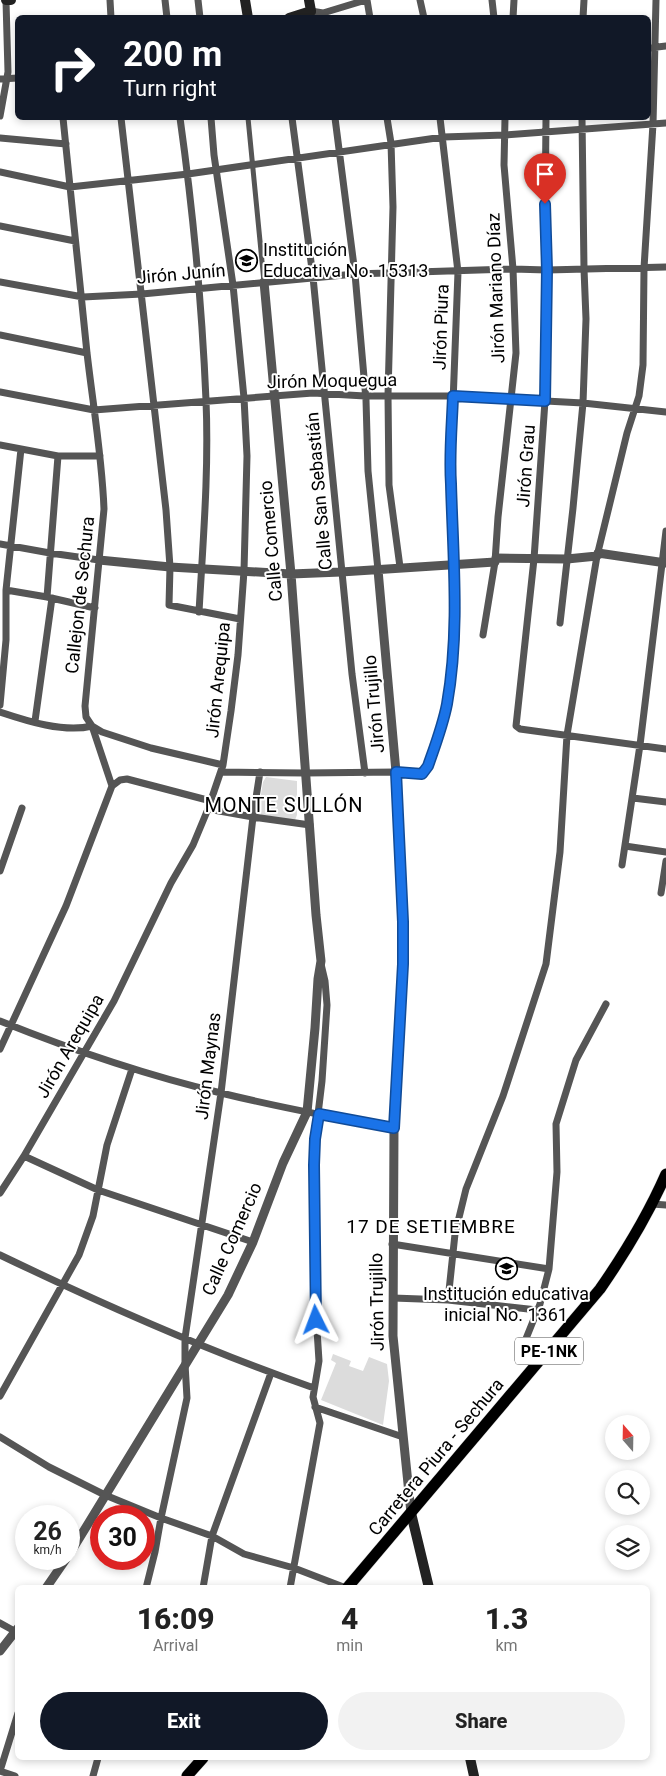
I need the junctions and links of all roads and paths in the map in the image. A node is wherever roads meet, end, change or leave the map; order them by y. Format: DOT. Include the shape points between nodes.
graph roads {
  1 [pos="6,0"];
  2 [pos="11,0"];
  3 [pos="110,0"];
  4 [pos="165,0"];
  5 [pos="198,0"];
  6 [pos="245,0"];
  7 [pos="309,0"];
  8 [pos="367,0"];
  9 [pos="420,0"];
  10 [pos="492,0"];
  11 [pos="514,0"];
  12 [pos="584,0"];
  13 [pos="656,0"];
  14 [pos="316,14"];
  15 [pos="111,15"];
  16 [pos="167,15"];
  17 [pos="200,15"];
  18 [pos="248,15"];
  19 [pos="370,15"];
  20 [pos="423,15"];
  21 [pos="494,15"];
  22 [pos="513,15"];
  23 [pos="583,15"];
  24 [pos="666,46"];
  25 [pos="652,48"];
  26 [pos="3,79"];
  27 [pos="0,116"];
  28 [pos="63,120"];
  29 [pos="121,120"];
  30 [pos="180,120"];
  31 [pos="211,120"];
  32 [pos="248,120"];
  33 [pos="292,120"];
  34 [pos="335,120"];
  35 [pos="387,120"];
  36 [pos="440,120"];
  37 [pos="505,120"];
  38 [pos="546,120"];
  39 [pos="582,120"];
  40 [pos="666,123"];
  41 [pos="653,124"];
  42 [pos="582,130"];
  43 [pos="546,132"];
  44 [pos="505,135"];
  45 [pos="442,137"];
  46 [pos="0,138"];
  47 [pos="391,143"];
  48 [pos="66,144"];
  49 [pos="340,151"];
  50 [pos="297,158"];
  51 [pos="253,164"];
  52 [pos="216,170"];
  53 [pos="0,172"];
  54 [pos="188,174"];
  55 [pos="129,182"];
  56 [pos="70,187"];
  57 [pos="0,226"];
  58 [pos="75,241"];
  59 [pos="584,268"];
  60 [pos="644,268"];
  61 [pos="666,268"];
  62 [pos="513,269"];
  63 [pos="547,270"];
  64 [pos="458,272"];
  65 [pos="390,273"];
  66 [pos="355,274"];
  67 [pos="314,277"];
  68 [pos="0,282"];
  69 [pos="264,282"];
  70 [pos="233,285"];
  71 [pos="199,288"];
  72 [pos="142,294"];
  73 [pos="83,297"];
  74 [pos="0,335"];
  75 [pos="87,352"];
  76 [pos="0,392"];
  77 [pos="325,394"];
  78 [pos="388,395"];
  79 [pos="274,396"];
  80 [pos="365,396"];
  81 [pos="453,396"];
  82 [pos="244,398"];
  83 [pos="206,400"];
  84 [pos="512,400"];
  85 [pos="545,401"];
  86 [pos="583,403"];
  87 [pos="154,405"];
  88 [pos="635,408"];
  89 [pos="94,410"];
  90 [pos="666,412"];
  91 [pos="0,445"];
  92 [pos="20,449"];
  93 [pos="58,456"];
  94 [pos="100,456"];
  95 [pos="666,531"];
  96 [pos="0,544"];
  97 [pos="10,546"];
  98 [pos="50,553"];
  99 [pos="597,555"];
  100 [pos="534,559"];
  101 [pos="567,559"];
  102 [pos="99,560"];
  103 [pos="496,560"];
  104 [pos="664,563"];
  105 [pos="455,564"];
  106 [pos="170,567"];
  107 [pos="400,567"];
  108 [pos="202,569"];
  109 [pos="378,570"];
  110 [pos="244,571"];
  111 [pos="341,572"];
  112 [pos="291,574"];
  113 [pos="6,590"];
  114 [pos="49,597"];
  115 [pos="94,608"];
  116 [pos="200,612"];
  117 [pos="240,618"];
  118 [pos="560,623"];
  119 [pos="483,635"];
  120 [pos="0,705"];
  121 [pos="0,712"];
  122 [pos="35,721"];
  123 [pos="92,726"];
  124 [pos="567,735"];
  125 [pos="640,745"];
  126 [pos="666,749"];
  127 [pos="222,768"];
  128 [pos="260,772"];
  129 [pos="396,772"];
  130 [pos="305,773"];
  131 [pos="365,773"];
  132 [pos="112,786"];
  133 [pos="633,798"];
  134 [pos="211,801"];
  135 [pos="666,802"];
  136 [pos="22,808"];
  137 [pos="208,809"];
  138 [pos="253,817"];
  139 [pos="310,825"];
  140 [pos="625,846"];
  141 [pos="666,852"];
  142 [pos="666,860"];
  143 [pos="622,865"];
  144 [pos="0,871"];
  145 [pos="661,893"];
  146 [pos="321,961"];
  147 [pos="606,1004"];
  148 [pos="0,1021"];
  149 [pos="11,1026"];
  150 [pos="0,1049"];
  151 [pos="85,1053"];
  152 [pos="132,1068"];
  153 [pos="221,1093"];
  154 [pos="307,1112"];
  155 [pos="319,1114"];
  156 [pos="394,1128"];
  157 [pos="24,1156"];
  158 [pos="666,1174"];
  159 [pos="98,1190"];
  160 [pos="0,1192"];
  161 [pos="652,1204"];
  162 [pos="666,1205"];
  163 [pos="203,1225"];
  164 [pos="253,1242"];
  165 [pos="392,1244"];
  166 [pos="452,1253"];
  167 [pos="0,1255"];
  168 [pos="549,1269"];
  169 [pos="62,1284"];
  170 [pos="392,1298"];
  171 [pos="448,1300"];
  172 [pos="538,1310"];
  173 [pos="186,1338"];
  174 [pos="198,1343"];
  175 [pos="523,1346"];
  176 [pos="185,1364"];
  177 [pos="271,1373"];
  178 [pos="314,1388"];
  179 [pos="0,1396"];
  180 [pos="315,1407"];
  181 [pos="0,1437"];
  182 [pos="403,1437"];
  183 [pos="105,1495"];
  184 [pos="411,1513"];
  185 [pos="161,1518"];
  186 [pos="212,1536"];
  187 [pos="80,1537"];
  188 [pos="294,1568"];
  189 [pos="58,1570"];
  190 [pos="48,1585"];
  191 [pos="147,1585"];
  192 [pos="204,1585"];
  193 [pos="291,1585"];
  194 [pos="339,1585"];
  195 [pos="350,1585"];
  196 [pos="428,1585"];
  197 [pos="0,1623"];
  198 [pos="15,1630"];
  199 [pos="15,1633"];
  200 [pos="0,1651"];
  201 [pos="15,1723"];
  202 [pos="97,1760"];
  203 [pos="201,1760"];
  204 [pos="470,1760"];
  205 [pos="0,1771"];
  206 [pos="15,1776"];
  207 [pos="93,1776"];
  208 [pos="187,1776"];
  209 [pos="474,1776"];
  1 -- 2 [label="main road"];
  1 -- 26 [label="street" via="8,72"];
  3 -- 15 [label="street"];
  4 -- 16 [label="street"];
  5 -- 17 [label="street"];
  6 -- 18 [label="main road"];
  7 -- 14 [label="main road"];
  8 -- 14 [label="street"];
  8 -- 19 [label="street"];
  9 -- 20 [label="street"];
  10 -- 21 [label="street"];
  11 -- 22 [label="street"];
  12 -- 23 [label="street"];
  13 -- 25 [label="street"];
  24 -- 25 [label="street"];
  25 -- 41 [label="street"];
  26 -- 27 [label="street"];
  28 -- 48 [label="street, Callejon de Sechura"];
  29 -- 55 [label="street"];
  30 -- 54 [label="street"];
  31 -- 52 [label="street, Jirón Arequipa"];
  32 -- 51 [label="street, Calle Comercio"];
  33 -- 50 [label="street, Calle San Sebastián"];
  34 -- 49 [label="street, Jirón Trujillo"];
  35 -- 47 [label="street"];
  36 -- 45 [label="street, Jirón Piura"];
  37 -- 44 [label="street, Jirón Mariano Díaz"];
  38 -- 43 [label="street, Jirón Grau"];
  39 -- 42 [label="street"];
  40 -- 41 [label="street"];
  41 -- 42 [label="street"];
  41 -- 60 [label="street"];
  42 -- 43 [label="street"];
  42 -- 59 [label="street"];
  43 -- 44 [label="street"];
  43 -- 63 [label="street, Jirón Grau"];
  44 -- 45 [label="street"];
  44 -- 62 [label="street, Jirón Mariano Díaz" via="504,165"];
  45 -- 47 [label="street"];
  45 -- 64 [label="street, Jirón Piura"];
  46 -- 48 [label="street"];
  47 -- 49 [label="street"];
  47 -- 65 [label="street"];
  48 -- 56 [label="street, Callejon de Sechura"];
  49 -- 50 [label="street"];
  49 -- 66 [label="street, Jirón Trujillo"];
  50 -- 51 [label="street"];
  50 -- 67 [label="street, Calle San Sebastián"];
  51 -- 52 [label="street"];
  51 -- 69 [label="street, Calle Comercio"];
  52 -- 54 [label="street"];
  52 -- 70 [label="street, Jirón Arequipa"];
  53 -- 56 [label="street"];
  54 -- 55 [label="street"];
  54 -- 71 [label="street"];
  55 -- 56 [label="street"];
  55 -- 72 [label="street"];
  56 -- 58 [label="street, Callejon de Sechura"];
  57 -- 58 [label="street"];
  58 -- 73 [label="street, Callejon de Sechura"];
  59 -- 60 [label="street, Jirón Junín"];
  59 -- 63 [label="street, Jirón Junín"];
  59 -- 86 [label="street"];
  60 -- 61 [label="street, Jirón Junín"];
  60 -- 88 [label="street" via="643,365"];
  62 -- 63 [label="street, Jirón Junín"];
  62 -- 64 [label="street, Jirón Junín"];
  62 -- 84 [label="street, Jirón Mariano Díaz" via="516,353"];
  63 -- 85 [label="street, Jirón Grau"];
  64 -- 65 [label="street, Jirón Junín"];
  64 -- 81 [label="street, Jirón Piura"];
  65 -- 66 [label="street, Jirón Junín"];
  65 -- 78 [label="street"];
  66 -- 67 [label="street, Jirón Junín"];
  66 -- 80 [label="street, Jirón Trujillo"];
  67 -- 69 [label="street, Jirón Junín"];
  67 -- 77 [label="street, Calle San Sebastián"];
  68 -- 73 [label="street, Jirón Junín"];
  69 -- 70 [label="street, Jirón Junín"];
  69 -- 79 [label="street, Calle Comercio"];
  70 -- 71 [label="street, Jirón Junín"];
  70 -- 82 [label="street, Jirón Arequipa"];
  71 -- 72 [label="street, Jirón Junín"];
  71 -- 83 [label="street"];
  72 -- 73 [label="street, Jirón Junín"];
  72 -- 87 [label="street"];
  73 -- 75 [label="street, Callejon de Sechura"];
  74 -- 75 [label="street"];
  75 -- 89 [label="street, Callejon de Sechura"];
  76 -- 89 [label="street, Jirón Moquegua"];
  77 -- 79 [label="street, Jirón Moquegua"];
  77 -- 80 [label="street, Jirón Moquegua"];
  77 -- 111 [label="street, Calle San Sebastián"];
  78 -- 80 [label="street, Jirón Moquegua"];
  78 -- 81 [label="street, Jirón Moquegua"];
  78 -- 107 [label="street" via="388,485"];
  79 -- 82 [label="street, Jirón Moquegua"];
  79 -- 112 [label="street, Calle Comercio"];
  80 -- 109 [label="street, Jirón Trujillo" via="368,471"];
  81 -- 84 [label="street, Jirón Moquegua"];
  81 -- 105 [label="street, Jirón Piura" via="450,482"];
  82 -- 83 [label="street, Jirón Moquegua"];
  82 -- 110 [label="street, Jirón Arequipa" via="247,456"];
  83 -- 87 [label="street, Jirón Moquegua"];
  83 -- 108 [label="street"];
  84 -- 85 [label="street, Jirón Moquegua"];
  84 -- 103 [label="street, Jirón Mariano Díaz"];
  85 -- 86 [label="street, Jirón Moquegua"];
  85 -- 100 [label="street, Jirón Grau"];
  86 -- 88 [label="street, Jirón Moquegua"];
  86 -- 101 [label="street"];
  87 -- 89 [label="street, Jirón Moquegua"];
  87 -- 106 [label="street"];
  88 -- 90 [label="street, Jirón Moquegua"];
  88 -- 99 [label="street"];
  89 -- 94 [label="street, Callejon de Sechura"];
  91 -- 92 [label="street"];
  92 -- 93 [label="street"];
  92 -- 97 [label="street"];
  93 -- 94 [label="street"];
  93 -- 98 [label="street"];
  94 -- 102 [label="street, Callejon de Sechura" via="104,509"];
  95 -- 104 [label="street"];
  96 -- 97 [label="street"];
  97 -- 98 [label="street"];
  97 -- 113 [label="street"];
  98 -- 102 [label="street"];
  98 -- 114 [label="street"];
  99 -- 101 [label="street"];
  99 -- 104 [label="street"];
  99 -- 124 [label="street"];
  100 -- 101 [label="street"];
  100 -- 103 [label="street"];
  100 -- 124 [label="street, Jirón Grau" via="516,726"];
  101 -- 118 [label="street"];
  102 -- 106 [label="street"];
  102 -- 115 [label="street, Callejon de Sechura"];
  103 -- 105 [label="street"];
  103 -- 119 [label="street, Jirón Mariano Díaz"];
  104 -- 125 [label="street"];
  105 -- 107 [label="street"];
  105 -- 129 [label="street, Jirón Piura" via="451,669 436,744 422,774"];
  106 -- 108 [label="street"];
  106 -- 116 [label="street" via="169,605"];
  107 -- 109 [label="street"];
  108 -- 110 [label="street"];
  108 -- 116 [label="street"];
  109 -- 111 [label="street"];
  109 -- 129 [label="street, Jirón Trujillo"];
  110 -- 112 [label="street"];
  110 -- 117 [label="street, Jirón Arequipa"];
  111 -- 112 [label="street"];
  111 -- 131 [label="street, Calle San Sebastián"];
  112 -- 130 [label="street, Calle Comercio"];
  113 -- 114 [label="street"];
  113 -- 120 [label="street" via="6,640"];
  114 -- 115 [label="street"];
  114 -- 122 [label="street"];
  115 -- 123 [label="street, Callejon de Sechura" via="85,706 86,717"];
  116 -- 117 [label="street"];
  117 -- 127 [label="street, Jirón Arequipa"];
  121 -- 122 [label="street"];
  122 -- 123 [label="street" via="76,729"];
  123 -- 127 [label="street" via="151,748"];
  123 -- 132 [label="street, Callejon de Sechura"];
  124 -- 125 [label="street"];
  124 -- 166 [label="street" via="560,852 546,964 503,1096 466,1189"];
  125 -- 126 [label="street"];
  125 -- 133 [label="street"];
  127 -- 128 [label="street"];
  127 -- 134 [label="street, Jirón Arequipa"];
  128 -- 130 [label="street"];
  128 -- 138 [label="street, Jirón Maynas"];
  129 -- 131 [label="street"];
  129 -- 156 [label="street, Jirón Trujillo" via="403,947"];
  130 -- 131 [label="street"];
  130 -- 139 [label="street, Calle Comercio"];
  132 -- 134 [label="street" via="127,779"];
  132 -- 149 [label="street" via="66,906"];
  133 -- 135 [label="street"];
  133 -- 140 [label="street"];
  134 -- 137 [label="street, Jirón Arequipa"];
  136 -- 144 [label="street"];
  137 -- 138 [label="street"];
  137 -- 151 [label="street, Jirón Arequipa" via="193,845"];
  138 -- 139 [label="street"];
  138 -- 153 [label="street, Jirón Maynas"];
  139 -- 146 [label="street, Calle Comercio"];
  140 -- 141 [label="street"];
  140 -- 143 [label="street"];
  142 -- 145 [label="street"];
  146 -- 154 [label="street, Calle Comercio"];
  146 -- 155 [label="street, Calle Comercio" via="326,1005"];
  147 -- 168 [label="street" via="576,1060 556,1124"];
  148 -- 149 [label="street"];
  149 -- 150 [label="street"];
  149 -- 151 [label="street"];
  151 -- 152 [label="street"];
  151 -- 157 [label="street, Jirón Arequipa"];
  152 -- 153 [label="street"];
  152 -- 159 [label="street" via="107,1145"];
  153 -- 154 [label="street"];
  153 -- 163 [label="street, Jirón Maynas"];
  154 -- 155 [label="street"];
  154 -- 164 [label="street, Calle Comercio" via="283,1163"];
  155 -- 156 [label="street"];
  155 -- 178 [label="street, Calle Comercio" via="314,1165 314,1283 319,1352"];
  156 -- 165 [label="street, Jirón Trujillo"];
  157 -- 159 [label="street"];
  157 -- 160 [label="street, Jirón Arequipa"];
  158 -- 161 [label="main road, Carretera Piura - Sechura / PE-1NK"];
  159 -- 163 [label="street"];
  159 -- 169 [label="street" via="79,1256"];
  161 -- 162 [label="street"];
  161 -- 184 [label="main road, Carretera Piura - Sechura / PE-1NK" via="600,1289"];
  163 -- 164 [label="street"];
  163 -- 173 [label="street, Jirón Maynas"];
  164 -- 174 [label="street, Calle Comercio" via="228,1295"];
  165 -- 166 [label="street"];
  165 -- 170 [label="street, Jirón Trujillo"];
  166 -- 168 [label="street"];
  166 -- 171 [label="street"];
  167 -- 169 [label="street"];
  168 -- 172 [label="street"];
  169 -- 173 [label="street"];
  169 -- 179 [label="street"];
  170 -- 171 [label="street"];
  170 -- 182 [label="street, Jirón Trujillo" via="394,1361"];
  171 -- 172 [label="street"];
  172 -- 175 [label="street"];
  173 -- 174 [label="street"];
  173 -- 176 [label="street, Jirón Maynas"];
  174 -- 176 [label="street, Calle Comercio"];
  174 -- 177 [label="street"];
  176 -- 183 [label="street, Calle Comercio"];
  176 -- 185 [label="street, Jirón Maynas" via="187,1398"];
  177 -- 178 [label="street"];
  177 -- 186 [label="street"];
  178 -- 180 [label="street, Calle Comercio"];
  180 -- 182 [label="street"];
  180 -- 188 [label="street, Calle Comercio" via="319,1432"];
  181 -- 183 [label="street" via="49,1467"];
  182 -- 184 [label="street, Jirón Trujillo"];
  183 -- 185 [label="street"];
  183 -- 187 [label="street, Calle Comercio"];
  184 -- 195 [label="main road, Carretera Piura - Sechura / PE-1NK"];
  184 -- 196 [label="main road, Jirón Trujillo"];
  185 -- 186 [label="street"];
  185 -- 191 [label="street, Jirón Maynas"];
  186 -- 188 [label="street" via="244,1554"];
  186 -- 192 [label="street"];
  188 -- 193 [label="street, Calle Comercio"];
  188 -- 194 [label="street"];
  189 -- 190 [label="street"];
  197 -- 198 [label="street"];
  199 -- 200 [label="street"];
  201 -- 205 [label="street"];
  202 -- 207 [label="street"];
  203 -- 208 [label="main road"];
  204 -- 209 [label="main road"];
  205 -- 206 [label="street"];
}
